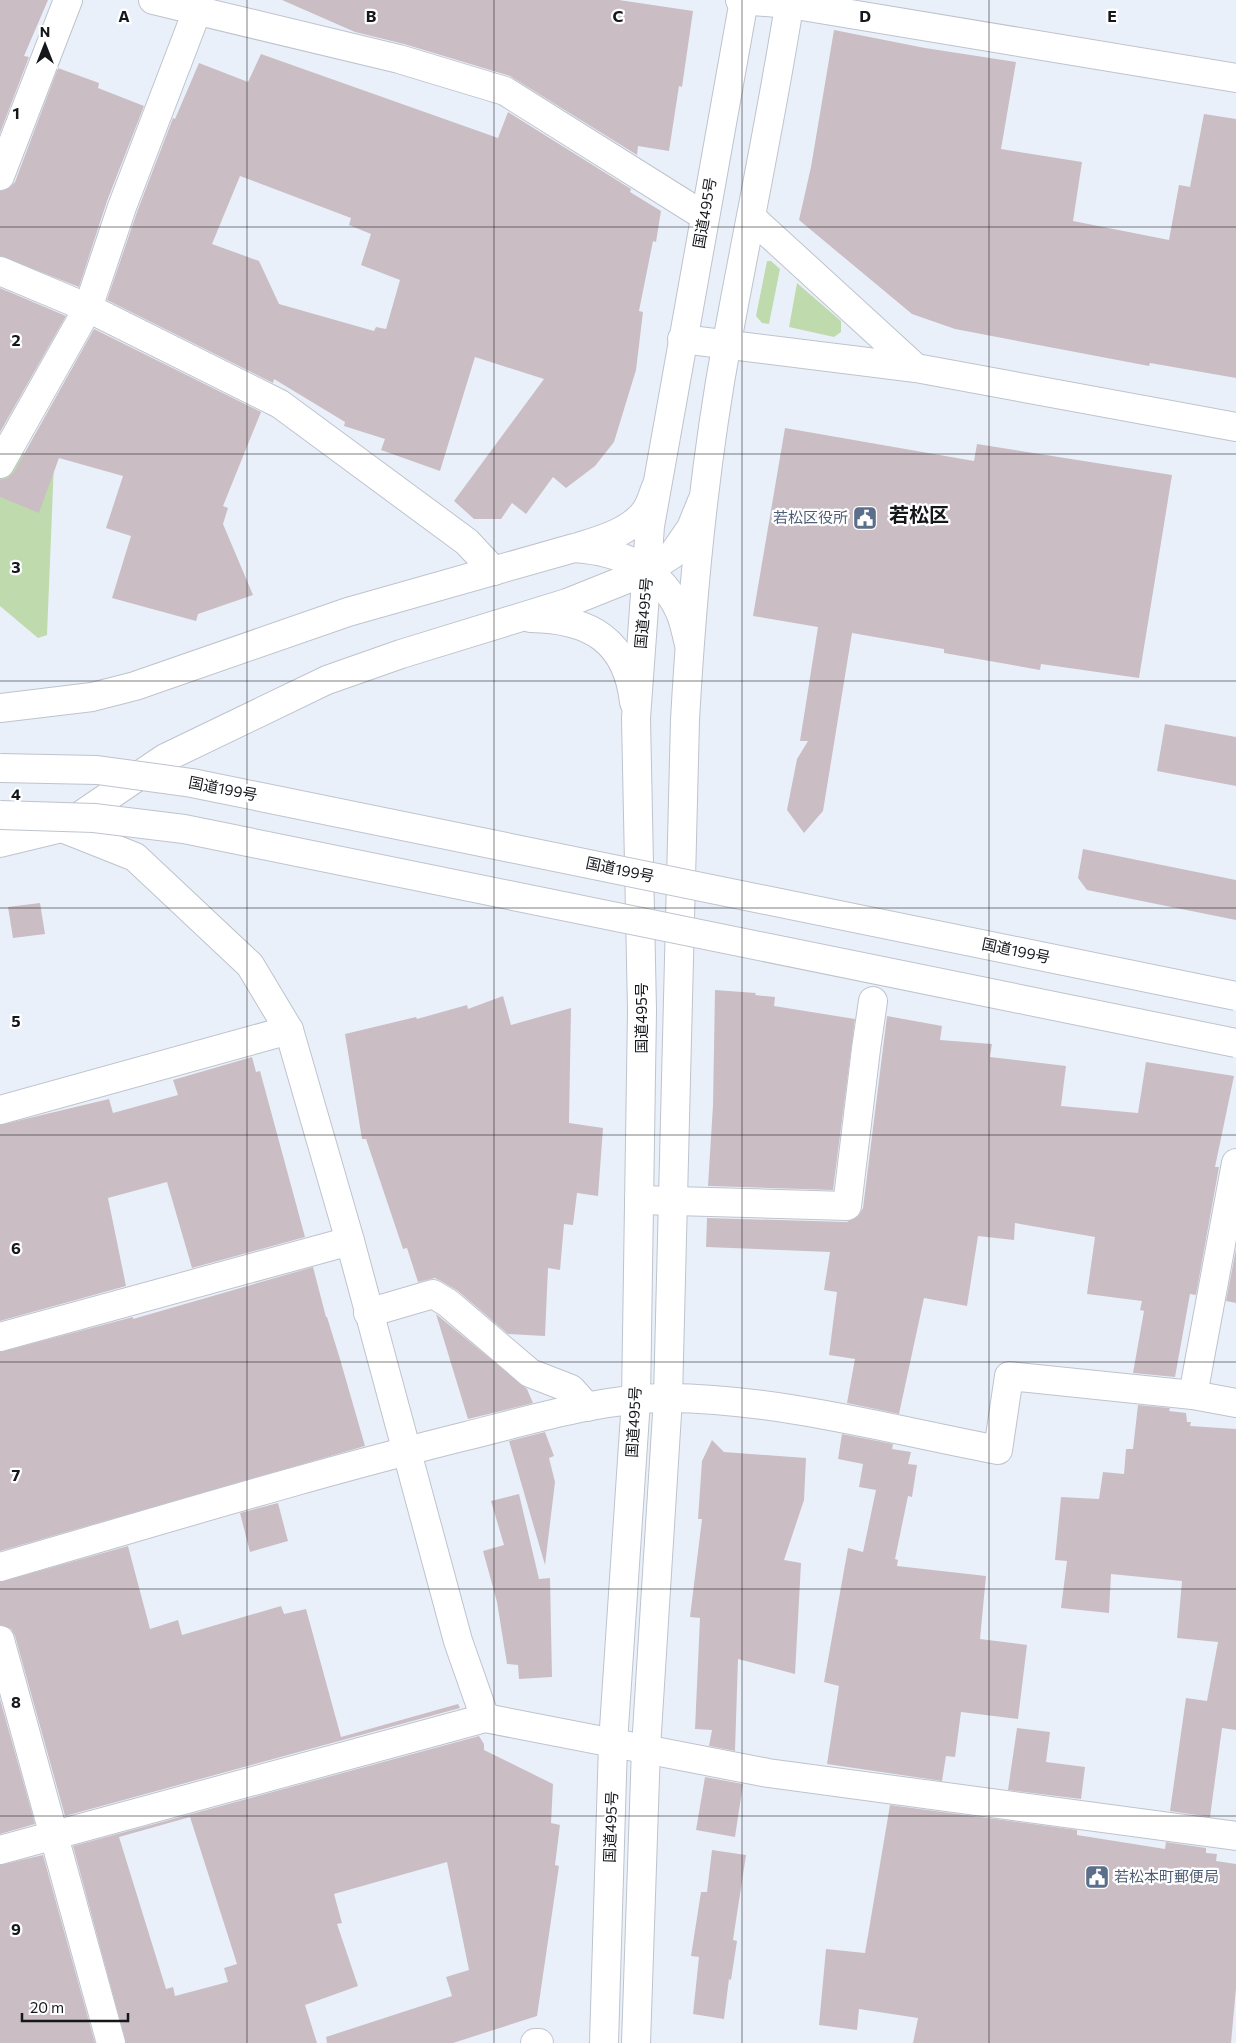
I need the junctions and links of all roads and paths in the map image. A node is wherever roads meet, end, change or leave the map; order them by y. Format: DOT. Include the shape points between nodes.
graph roads {
  1 [pos="68,0"];
  2 [pos="152,0"];
  3 [pos="740,0"];
  4 [pos="744,0"];
  5 [pos="790,2"];
  6 [pos="198,6"];
  7 [pos="1236,78"];
  8 [pos="0,176"];
  9 [pos="704,216"];
  10 [pos="752,218"];
  11 [pos="0,271"];
  12 [pos="88,308"];
  13 [pos="682,339"];
  14 [pos="727,343"];
  15 [pos="916,368"];
  16 [pos="1236,427"];
  17 [pos="0,464"];
  18 [pos="657,486"];
  19 [pos="704,495"];
  20 [pos="574,548"];
  21 [pos="494,571"];
  22 [pos="647,571"];
  23 [pos="520,618"];
  24 [pos="689,644"];
  25 [pos="0,708"];
  26 [pos="636,718"];
  27 [pos="0,768"];
  28 [pos="0,815"];
  29 [pos="62,828"];
  30 [pos="0,843"];
  31 [pos="1236,996"];
  32 [pos="873,1001"];
  33 [pos="289,1030"];
  34 [pos="1236,1043"];
  35 [pos="0,1110"];
  36 [pos="1236,1163"];
  37 [pos="640,1200"];
  38 [pos="673,1202"];
  39 [pos="350,1241"];
  40 [pos="368,1313"];
  41 [pos="0,1337"];
  42 [pos="1193,1395"];
  43 [pos="668,1398"];
  44 [pos="636,1400"];
  45 [pos="1236,1403"];
  46 [pos="587,1407"];
  47 [pos="406,1450"];
  48 [pos="0,1566"];
  49 [pos="0,1640"];
  50 [pos="485,1718"];
  51 [pos="613,1743"];
  52 [pos="646,1748"];
  53 [pos="55,1835"];
  54 [pos="1236,1836"];
  55 [pos="0,1850"];
  56 [pos="111,2043"];
  57 [pos="604,2043"];
  58 [pos="636,2043"];
  1 -- 8 [label="main road"];
  2 -- 6 [label="main road"];
  3 -- 4 [label="main road"];
  4 -- 5 [label="main road"];
  4 -- 9 [label="main road, 国道495号"];
  5 -- 7 [label="main road"];
  5 -- 10 [label="main road"];
  6 -- 9 [label="main road" via="399,59 505,91"];
  6 -- 12 [label="main road" via="122,207"];
  9 -- 13 [label="main road, 国道495号"];
  10 -- 14 [label="main road"];
  10 -- 15 [label="main road"];
  11 -- 12 [label="main road"];
  12 -- 17 [label="main road"];
  12 -- 21 [label="main road" via="280,404 468,542"];
  13 -- 14 [label="main road"];
  13 -- 18 [label="main road, 国道495号"];
  14 -- 15 [label="main road"];
  14 -- 19 [label="main road"];
  15 -- 16 [label="main road"];
  18 -- 20 [label="main road" via="647,509 636,520 603,540"];
  18 -- 22 [label="main road, 国道495号"];
  19 -- 22 [label="main road" via="691,528 673,554"];
  19 -- 24 [label="main road"];
  20 -- 21 [label="main road"];
  20 -- 22 [label="main road" via="624,556"];
  21 -- 25 [label="main road" via="348,612 135,686 92,697"];
  22 -- 23 [label="main road"];
  22 -- 24 [label="main road" via="665,588 679,610"];
  22 -- 26 [label="main road, 国道495号"];
  23 -- 26 [label="main road" via="564,621 601,635 626,666"];
  23 -- 29 [label="main road" via="327,680 165,758"];
  24 -- 38 [label="main road"];
  26 -- 37 [label="main road, 国道495号" via="642,1010"];
  27 -- 31 [label="main road, 国道199号, bridge" via="97,770 192,783"];
  28 -- 34 [label="main road, bridge" via="94,818 184,829"];
  29 -- 30 [label="main road"];
  29 -- 33 [label="main road" via="135,857 250,966"];
  32 -- 38 [label="main road" via="847,1206"];
  33 -- 35 [label="main road"];
  33 -- 39 [label="main road"];
  36 -- 42 [label="main road"];
  37 -- 38 [label="main road"];
  37 -- 44 [label="main road, 国道495号"];
  38 -- 43 [label="main road"];
  39 -- 40 [label="main road"];
  39 -- 41 [label="main road"];
  40 -- 46 [label="main road" via="433,1294 530,1373 571,1389"];
  40 -- 47 [label="main road"];
  42 -- 43 [label="main road" via="1008,1376 998,1450 780,1407"];
  42 -- 45 [label="main road"];
  43 -- 44 [label="main road"];
  43 -- 52 [label="main road"];
  44 -- 46 [label="main road"];
  44 -- 51 [label="main road, 国道495号"];
  46 -- 47 [label="main road"];
  47 -- 48 [label="main road"];
  47 -- 50 [label="main road" via="458,1641"];
  49 -- 53 [label="main road"];
  50 -- 51 [label="main road"];
  50 -- 53 [label="main road"];
  51 -- 52 [label="main road"];
  51 -- 57 [label="main road, 国道495号"];
  52 -- 54 [label="main road" via="768,1773"];
  52 -- 58 [label="main road"];
  53 -- 55 [label="main road"];
  53 -- 56 [label="main road"];
}
